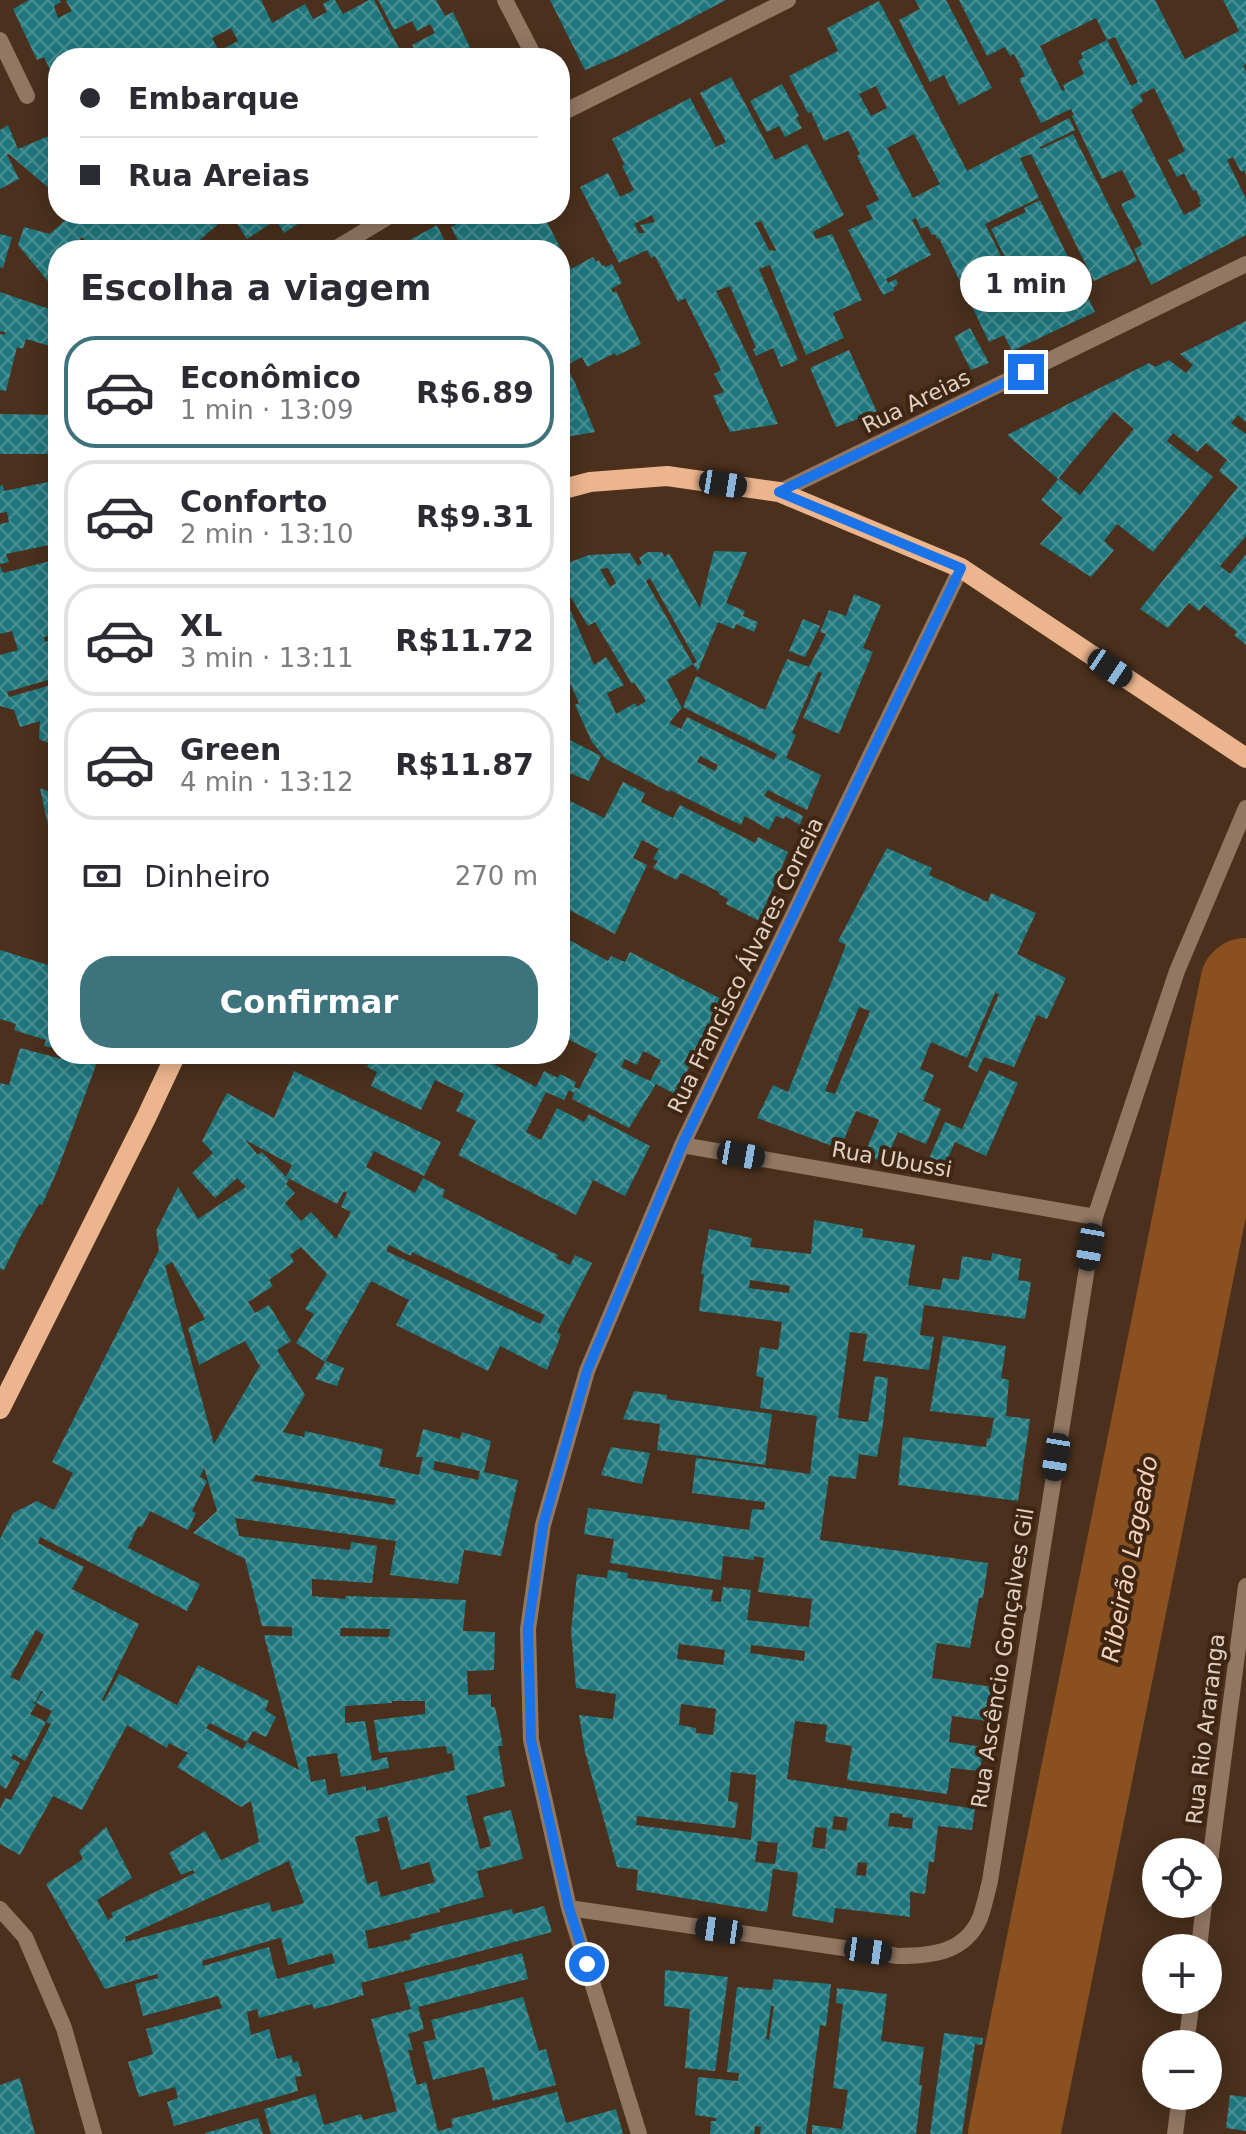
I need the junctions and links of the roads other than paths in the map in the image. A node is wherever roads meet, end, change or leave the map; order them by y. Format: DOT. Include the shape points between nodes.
graph roads {
  1 [pos="505,0"];
  2 [pos="788,0"];
  3 [pos="0,40"];
  4 [pos="530,48"];
  5 [pos="27,96"];
  6 [pos="570,107"];
  7 [pos="376,224"];
  8 [pos="350,240"];
  9 [pos="1246,264"];
  10 [pos="570,487"];
  11 [pos="779,492"];
  12 [pos="961,568"];
  13 [pos="1246,758"];
  14 [pos="1246,808"];
  15 [pos="171,1064"];
  16 [pos="682,1145"];
  17 [pos="1095,1217"];
  18 [pos="0,1409"];
  19 [pos="1246,1586"];
  20 [pos="1239,1691"];
  21 [pos="1214,1838"];
  22 [pos="569,1908"];
  23 [pos="0,1909"];
  24 [pos="1178,2110"];
  25 [pos="94,2134"];
  26 [pos="639,2134"];
  27 [pos="1175,2134"];
  1 -- 4 [label="street"];
  2 -- 6 [label="street"];
  3 -- 5 [label="street"];
  7 -- 8 [label="street"];
  9 -- 11 [label="street, Rua Areias"];
  10 -- 11 [label="main road" via="667,476"];
  11 -- 12 [label="main road"];
  12 -- 13 [label="main road"];
  12 -- 16 [label="street, Rua Francisco Álvares Correia"];
  14 -- 17 [label="street, Rua Ascêncio Gonçalves Gil" via="1177,971"];
  15 -- 18 [label="main road"];
  16 -- 17 [label="street, Rua Ubussi"];
  16 -- 22 [label="street, Rua Francisco Álvares Correia" via="587,1371 543,1525 528,1629 531,1740"];
  17 -- 22 [label="street, Rua Ascêncio Gonçalves Gil" via="990,1881 979,1919 966,1940 944,1951 898,1956"];
  19 -- 20 [label="street, Rua Rio Araranga"];
  20 -- 21 [label="street, Rua Rio Araranga"];
  22 -- 26 [label="street, Rua Francisco Álvares Correia"];
  23 -- 25 [label="street" via="25,1937 64,2028"];
  24 -- 27 [label="street"];
}
